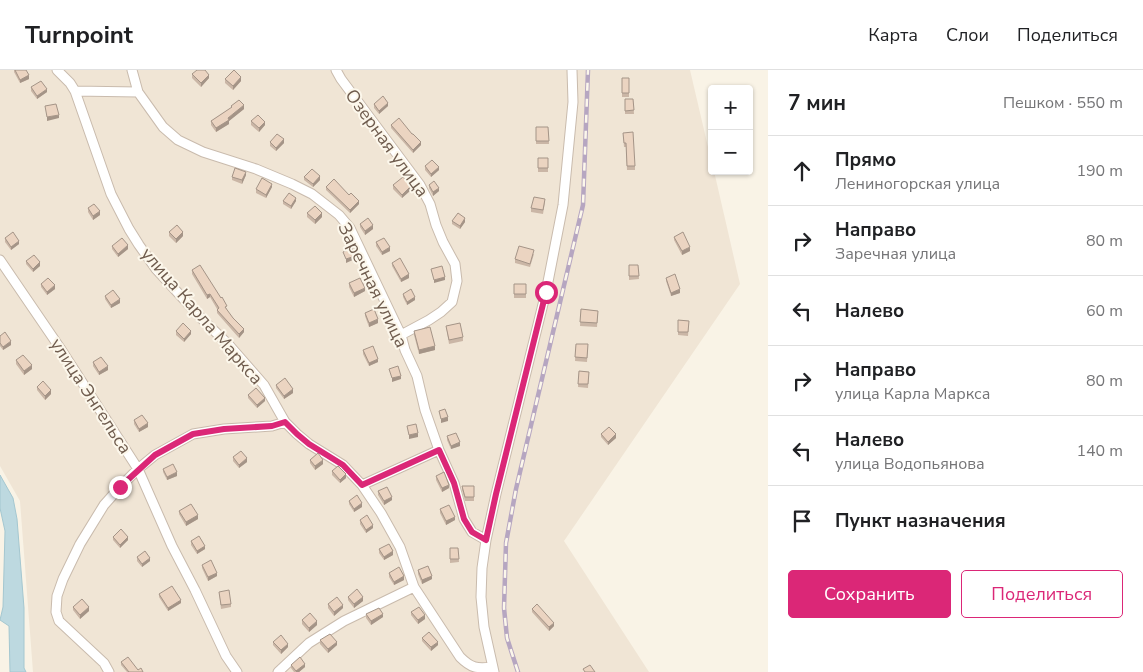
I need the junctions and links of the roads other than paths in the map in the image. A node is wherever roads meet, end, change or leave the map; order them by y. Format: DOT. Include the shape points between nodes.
graph roads {
  1 [pos="58,70"];
  2 [pos="132,70"];
  3 [pos="336,70"];
  4 [pos="572,70"];
  5 [pos="75,92"];
  6 [pos="138,92"];
  7 [pos="0,260"];
  8 [pos="401,335"];
  9 [pos="285,422"];
  10 [pos="439,450"];
  11 [pos="138,469"];
  12 [pos="362,485"];
  13 [pos="486,540"];
  14 [pos="414,587"];
  15 [pos="494,669"];
  16 [pos="109,672"];
  17 [pos="237,672"];
  18 [pos="278,672"];
  1 -- 5 [label="street, улица Карла Маркса"];
  2 -- 6 [label="street, Заречная улица"];
  3 -- 8 [label="street, Озерная улица" via="420,184 455,264 457,281 452,302 435,316"];
  4 -- 13 [label="street" via="573,102 563,205 546,292"];
  5 -- 6 [label="street"];
  5 -- 9 [label="street, улица Карла Маркса" via="111,194 139,245 156,269 264,385"];
  6 -- 8 [label="street, Заречная улица" via="163,126 178,140 292,184 312,194 339,215 350,228"];
  7 -- 11 [label="street, улица Энгельса"];
  8 -- 10 [label="street, Заречная улица"];
  9 -- 11 [label="street" via="193,434 155,455"];
  9 -- 12 [label="street, улица Карла Маркса" via="309,444 343,465"];
  10 -- 12 [label="street"];
  10 -- 13 [label="street, Заречная улица" via="454,483 464,519 472,532"];
  11 -- 16 [label="street" via="104,505 80,544 57,596 59,621 104,663"];
  11 -- 17 [label="street, улица Энгельса" via="172,546"];
  12 -- 14 [label="street, улица Карла Маркса" via="400,547"];
  13 -- 15 [label="street" via="481,597"];
  14 -- 15 [label="street, улица Карла Маркса" via="460,657 469,666"];
  14 -- 18 [label="street" via="344,621 309,643"];
}
